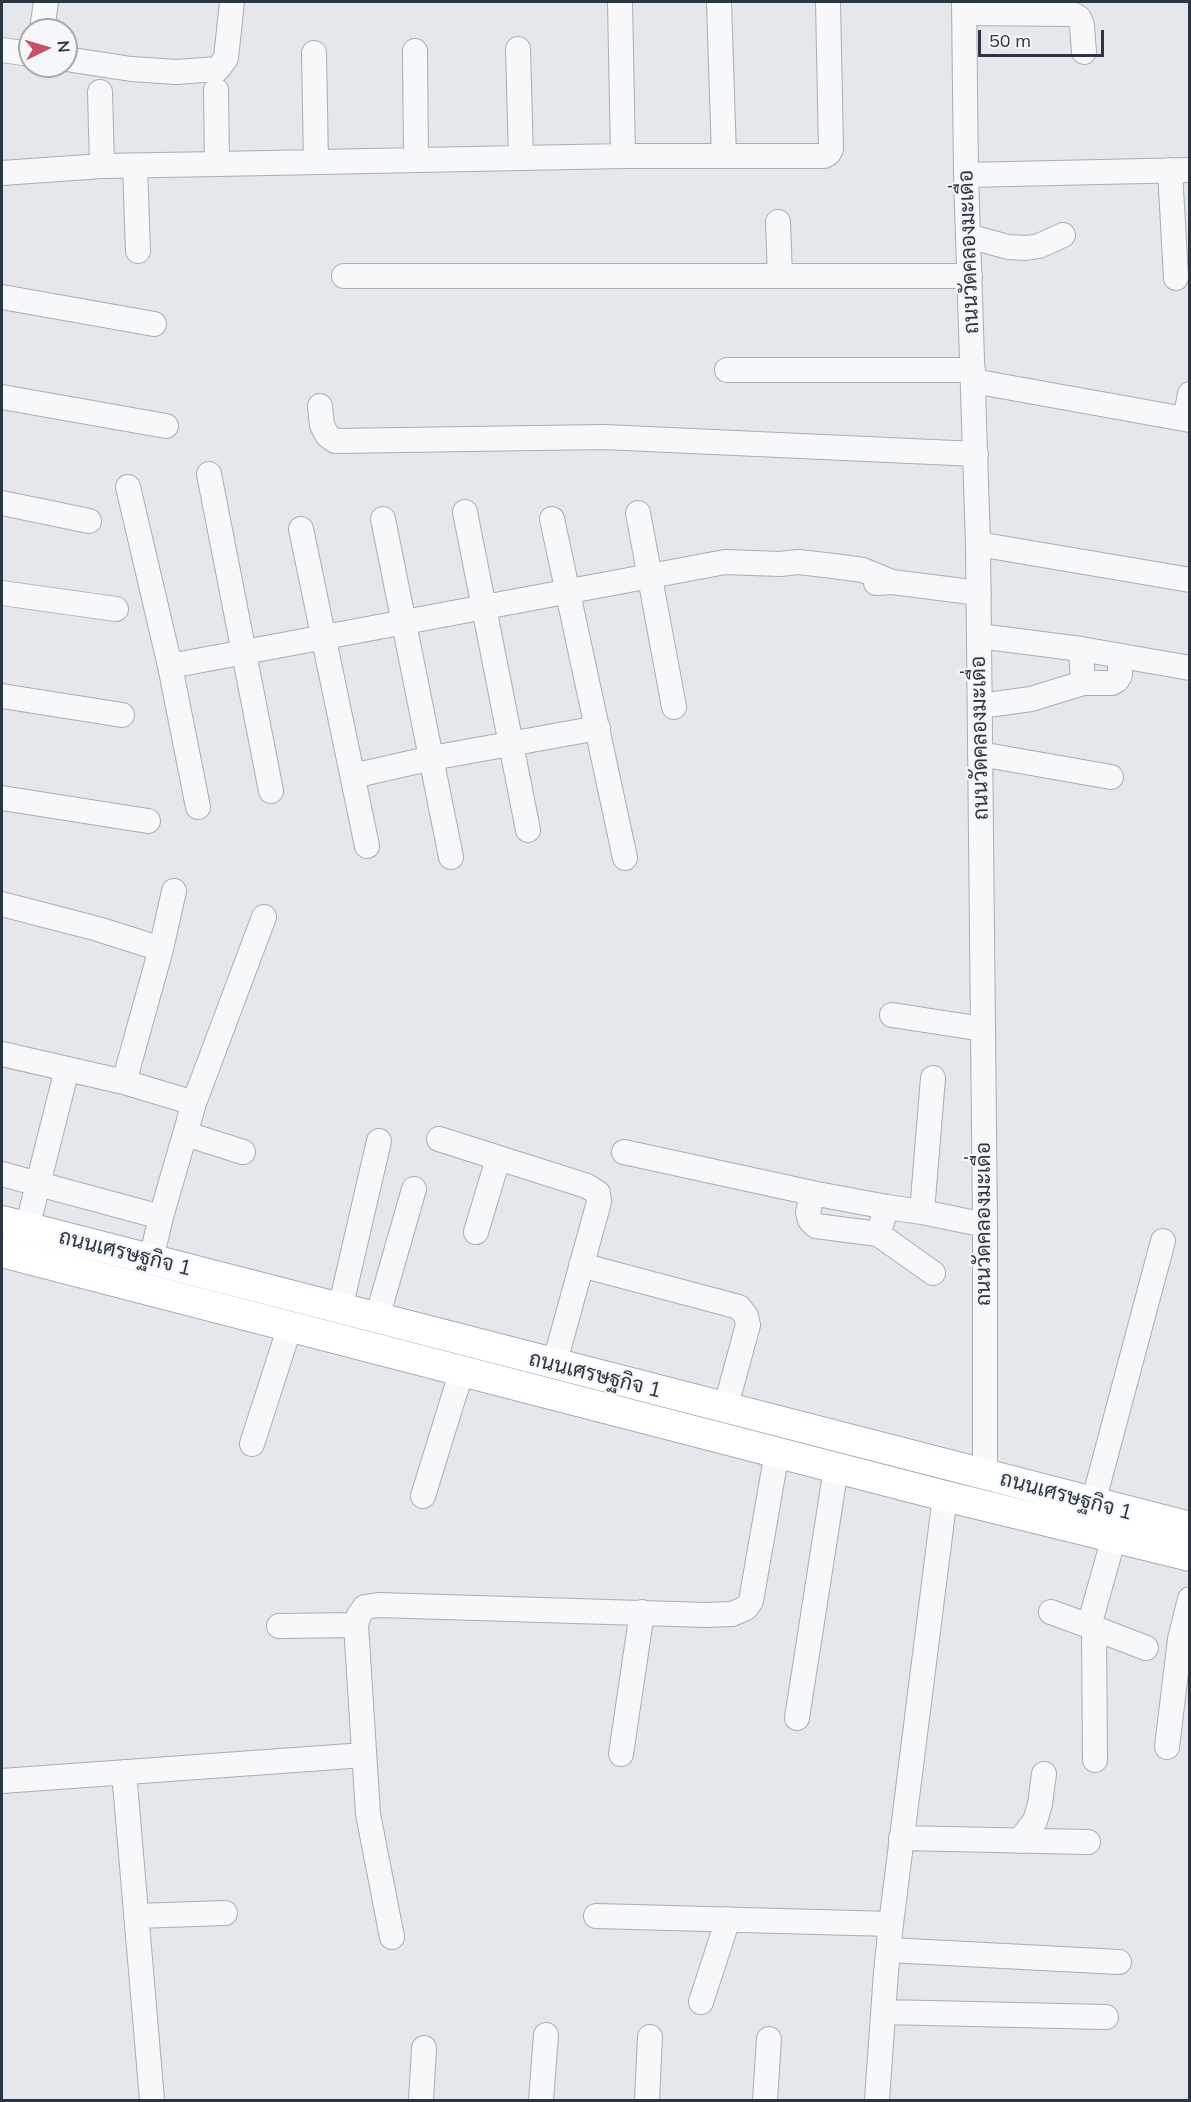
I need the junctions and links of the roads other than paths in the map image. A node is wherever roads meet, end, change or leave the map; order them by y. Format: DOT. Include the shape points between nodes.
graph roads {
  1 [pos="46,2"];
  2 [pos="232,2"];
  3 [pos="620,2"];
  4 [pos="718,2"];
  5 [pos="828,2"];
  6 [pos="964,7"];
  7 [pos="44,18"];
  8 [pos="518,49"];
  9 [pos="2,50"];
  10 [pos="415,51"];
  11 [pos="18,52"];
  12 [pos="1084,52"];
  13 [pos="314,53"];
  14 [pos="78,61"];
  15 [pos="216,90"];
  16 [pos="100,92"];
  17 [pos="623,156"];
  18 [pos="724,156"];
  19 [pos="521,158"];
  20 [pos="417,160"];
  21 [pos="316,162"];
  22 [pos="217,164"];
  23 [pos="102,166"];
  24 [pos="135,166"];
  25 [pos="1180,170"];
  26 [pos="2,173"];
  27 [pos="966,175"];
  28 [pos="778,222"];
  29 [pos="1063,235"];
  30 [pos="968,236"];
  31 [pos="138,251"];
  32 [pos="344,276"];
  33 [pos="780,276"];
  34 [pos="970,276"];
  35 [pos="1176,278"];
  36 [pos="2,297"];
  37 [pos="154,324"];
  38 [pos="727,370"];
  39 [pos="973,376"];
  40 [pos="1190,394"];
  41 [pos="2,397"];
  42 [pos="320,406"];
  43 [pos="1187,419"];
  44 [pos="166,426"];
  45 [pos="976,454"];
  46 [pos="209,474"];
  47 [pos="128,487"];
  48 [pos="2,503"];
  49 [pos="465,512"];
  50 [pos="638,513"];
  51 [pos="383,519"];
  52 [pos="552,519"];
  53 [pos="89,520"];
  54 [pos="301,529"];
  55 [pos="978,544"];
  56 [pos="649,577"];
  57 [pos="1190,580"];
  58 [pos="568,591"];
  59 [pos="2,592"];
  60 [pos="979,593"];
  61 [pos="484,607"];
  62 [pos="116,609"];
  63 [pos="404,621"];
  64 [pos="979,636"];
  65 [pos="323,638"];
  66 [pos="1081,649"];
  67 [pos="244,653"];
  68 [pos="1120,657"];
  69 [pos="170,666"];
  70 [pos="1190,668"];
  71 [pos="1083,683"];
  72 [pos="2,696"];
  73 [pos="980,706"];
  74 [pos="674,707"];
  75 [pos="122,715"];
  76 [pos="598,728"];
  77 [pos="512,743"];
  78 [pos="980,754"];
  79 [pos="432,758"];
  80 [pos="353,776"];
  81 [pos="1111,777"];
  82 [pos="271,791"];
  83 [pos="2,798"];
  84 [pos="198,807"];
  85 [pos="148,821"];
  86 [pos="528,830"];
  87 [pos="367,846"];
  88 [pos="451,857"];
  89 [pos="625,858"];
  90 [pos="174,891"];
  91 [pos="2,904"];
  92 [pos="264,916"];
  93 [pos="161,949"];
  94 [pos="892,1016"];
  95 [pos="983,1029"];
  96 [pos="2,1054"];
  97 [pos="67,1069"];
  98 [pos="933,1078"];
  99 [pos="124,1082"];
  100 [pos="194,1103"];
  101 [pos="186,1134"];
  102 [pos="439,1139"];
  103 [pos="379,1141"];
  104 [pos="243,1152"];
  105 [pos="624,1152"];
  106 [pos="498,1159"];
  107 [pos="2,1174"];
  108 [pos="38,1184"];
  109 [pos="414,1190"];
  110 [pos="812,1193"];
  111 [pos="887,1207"];
  112 [pos="922,1212"];
  113 [pos="161,1216"];
  114 [pos="14,1225"];
  115 [pos="985,1225"];
  116 [pos="476,1232"];
  117 [pos="878,1234"];
  118 [pos="1163,1241"];
  119 [pos="2,1252"];
  120 [pos="151,1259"];
  121 [pos="581,1265"];
  122 [pos="933,1273"];
  123 [pos="340,1308"];
  124 [pos="377,1318"];
  125 [pos="290,1326"];
  126 [pos="554,1365"];
  127 [pos="462,1370"];
  128 [pos="725,1409"];
  129 [pos="252,1444"];
  130 [pos="777,1452"];
  131 [pos="836,1468"];
  132 [pos="985,1474"];
  133 [pos="423,1496"];
  134 [pos="945,1496"];
  135 [pos="1093,1503"];
  136 [pos="1190,1527"];
  137 [pos="1114,1537"];
  138 [pos="1190,1556"];
  139 [pos="1190,1599"];
  140 [pos="642,1612"];
  141 [pos="1050,1612"];
  142 [pos="356,1625"];
  143 [pos="279,1626"];
  144 [pos="1091,1627"];
  145 [pos="1185,1639"];
  146 [pos="1146,1648"];
  147 [pos="797,1718"];
  148 [pos="1167,1747"];
  149 [pos="621,1754"];
  150 [pos="364,1755"];
  151 [pos="1095,1760"];
  152 [pos="124,1772"];
  153 [pos="1044,1774"];
  154 [pos="2,1781"];
  155 [pos="902,1838"];
  156 [pos="1019,1841"];
  157 [pos="1088,1842"];
  158 [pos="225,1912"];
  159 [pos="136,1916"];
  160 [pos="597,1916"];
  161 [pos="729,1919"];
  162 [pos="891,1924"];
  163 [pos="392,1937"];
  164 [pos="888,1950"];
  165 [pos="1119,1962"];
  166 [pos="701,2002"];
  167 [pos="883,2012"];
  168 [pos="1106,2017"];
  169 [pos="546,2035"];
  170 [pos="650,2037"];
  171 [pos="769,2039"];
  172 [pos="424,2048"];
  173 [pos="152,2100"];
  174 [pos="421,2100"];
  175 [pos="541,2100"];
  176 [pos="647,2100"];
  177 [pos="765,2100"];
  178 [pos="877,2100"];
  1 -- 7 [label="street"];
  2 -- 14 [label="street" via="226,58 218,69 176,72"];
  3 -- 17 [label="street"];
  4 -- 18 [label="street"];
  5 -- 18 [label="street" via="829,153"];
  6 -- 12 [label="street" via="1072,14 1082,25"];
  6 -- 27 [label="street, ถนนวัดคลองมะเดื่อ"];
  8 -- 19 [label="street"];
  9 -- 11 [label="street"];
  10 -- 20 [label="street"];
  13 -- 21 [label="street"];
  15 -- 22 [label="street"];
  16 -- 23 [label="street"];
  17 -- 18 [label="street"];
  17 -- 19 [label="street"];
  19 -- 20 [label="street"];
  20 -- 21 [label="street"];
  21 -- 22 [label="street"];
  22 -- 24 [label="street"];
  23 -- 24 [label="street"];
  23 -- 26 [label="street"];
  24 -- 31 [label="street"];
  25 -- 27 [label="street"];
  25 -- 35 [label="street"];
  27 -- 30 [label="street, ถนนวัดคลองมะเดื่อ"];
  28 -- 33 [label="street"];
  29 -- 30 [label="street" via="1026,248"];
  30 -- 34 [label="street, ถนนวัดคลองมะเดื่อ"];
  32 -- 33 [label="street"];
  33 -- 34 [label="street"];
  34 -- 39 [label="street, ถนนวัดคลองมะเดื่อ"];
  36 -- 37 [label="street"];
  38 -- 39 [label="street"];
  39 -- 43 [label="street"];
  39 -- 45 [label="street, ถนนวัดคลองมะเดื่อ"];
  40 -- 43 [label="street"];
  41 -- 44 [label="street"];
  42 -- 45 [label="street" via="322,426 335,441 604,437"];
  45 -- 55 [label="street, ถนนวัดคลองมะเดื่อ"];
  46 -- 67 [label="street"];
  47 -- 69 [label="street"];
  48 -- 53 [label="street"];
  49 -- 61 [label="street"];
  50 -- 56 [label="street"];
  51 -- 63 [label="street"];
  52 -- 58 [label="street"];
  54 -- 65 [label="street"];
  55 -- 57 [label="street"];
  55 -- 60 [label="street, ถนนวัดคลองมะเดื่อ"];
  56 -- 58 [label="street"];
  56 -- 60 [label="street" via="725,562 798,562 863,570 892,582"];
  56 -- 74 [label="street"];
  58 -- 61 [label="street"];
  58 -- 76 [label="street"];
  59 -- 62 [label="street"];
  60 -- 64 [label="street, ถนนวัดคลองมะเดื่อ"];
  61 -- 63 [label="street"];
  61 -- 77 [label="street"];
  63 -- 65 [label="street"];
  63 -- 79 [label="street"];
  64 -- 66 [label="street"];
  64 -- 73 [label="street, ถนนวัดคลองมะเดื่อ"];
  65 -- 67 [label="street"];
  65 -- 80 [label="street"];
  66 -- 68 [label="street"];
  66 -- 71 [label="street"];
  67 -- 69 [label="street"];
  67 -- 82 [label="street"];
  68 -- 70 [label="street"];
  68 -- 71 [label="street" via="1117,680"];
  69 -- 84 [label="street"];
  71 -- 73 [label="street" via="1031,699"];
  72 -- 75 [label="street"];
  73 -- 78 [label="street, ถนนวัดคลองมะเดื่อ"];
  76 -- 77 [label="street"];
  76 -- 89 [label="street"];
  77 -- 79 [label="street"];
  77 -- 86 [label="street"];
  78 -- 81 [label="street"];
  78 -- 95 [label="street, ถนนวัดคลองมะเดื่อ"];
  79 -- 80 [label="street"];
  79 -- 88 [label="street"];
  80 -- 87 [label="street"];
  83 -- 85 [label="street"];
  90 -- 93 [label="street"];
  91 -- 93 [label="street"];
  92 -- 100 [label="street"];
  93 -- 99 [label="street"];
  94 -- 95 [label="street"];
  95 -- 115 [label="street, ถนนวัดคลองมะเดื่อ"];
  96 -- 97 [label="street"];
  97 -- 99 [label="street"];
  97 -- 108 [label="street"];
  98 -- 112 [label="street"];
  99 -- 100 [label="street"];
  100 -- 101 [label="street"];
  101 -- 104 [label="street"];
  101 -- 113 [label="street"];
  102 -- 106 [label="street"];
  103 -- 123 [label="street"];
  105 -- 110 [label="street"];
  106 -- 116 [label="street"];
  106 -- 121 [label="street" via="587,1186 598,1193 599,1202"];
  107 -- 108 [label="street"];
  108 -- 113 [label="street"];
  108 -- 114 [label="street"];
  109 -- 124 [label="street"];
  110 -- 111 [label="street"];
  110 -- 117 [label="street" via="808,1213 816,1226"];
  111 -- 112 [label="street"];
  111 -- 117 [label="street"];
  112 -- 115 [label="street"];
  113 -- 120 [label="street"];
  114 -- 120 [label="main road, ถนนเศรษฐกิจ 1"];
  115 -- 132 [label="street, ถนนวัดคลองมะเดื่อ"];
  117 -- 122 [label="street"];
  118 -- 135 [label="street"];
  119 -- 125 [label="main road, ถนนเศรษฐกิจ 1"];
  120 -- 123 [label="main road, ถนนเศรษฐกิจ 1"];
  121 -- 126 [label="street"];
  121 -- 128 [label="street" via="739,1307 748,1325"];
  123 -- 124 [label="main road, ถนนเศรษฐกิจ 1"];
  124 -- 126 [label="main road, ถนนเศรษฐกิจ 1"];
  125 -- 127 [label="main road, ถนนเศรษฐกิจ 1"];
  125 -- 129 [label="street"];
  126 -- 128 [label="main road, ถนนเศรษฐกิจ 1"];
  127 -- 130 [label="main road, ถนนเศรษฐกิจ 1"];
  127 -- 133 [label="street"];
  128 -- 132 [label="main road, ถนนเศรษฐกิจ 1"];
  130 -- 131 [label="main road, ถนนเศรษฐกิจ 1"];
  130 -- 140 [label="street" via="751,1601 746,1608 732,1614"];
  131 -- 134 [label="main road, ถนนเศรษฐกิจ 1"];
  131 -- 147 [label="street"];
  132 -- 135 [label="main road, ถนนเศรษฐกิจ 1"];
  134 -- 137 [label="main road, ถนนเศรษฐกิจ 1"];
  134 -- 155 [label="street"];
  135 -- 136 [label="main road, ถนนเศรษฐกิจ 1"];
  137 -- 138 [label="main road, ถนนเศรษฐกิจ 1"];
  137 -- 144 [label="street"];
  139 -- 145 [label="street"];
  140 -- 142 [label="street" via="378,1605 365,1607"];
  140 -- 149 [label="street"];
  141 -- 144 [label="street"];
  142 -- 143 [label="street"];
  142 -- 150 [label="street"];
  144 -- 146 [label="street"];
  144 -- 151 [label="street"];
  145 -- 148 [label="street"];
  150 -- 152 [label="street"];
  150 -- 163 [label="street" via="368,1814"];
  152 -- 154 [label="street"];
  152 -- 159 [label="street"];
  153 -- 156 [label="street" via="1035,1821"];
  155 -- 156 [label="street"];
  155 -- 162 [label="street"];
  156 -- 157 [label="street"];
  158 -- 159 [label="street"];
  159 -- 173 [label="street"];
  160 -- 161 [label="street"];
  161 -- 162 [label="street"];
  161 -- 166 [label="street"];
  162 -- 164 [label="street"];
  164 -- 165 [label="street"];
  164 -- 167 [label="street"];
  167 -- 168 [label="street"];
  167 -- 178 [label="street"];
  169 -- 175 [label="street"];
  170 -- 176 [label="street"];
  171 -- 177 [label="street"];
  172 -- 174 [label="street"];
}
